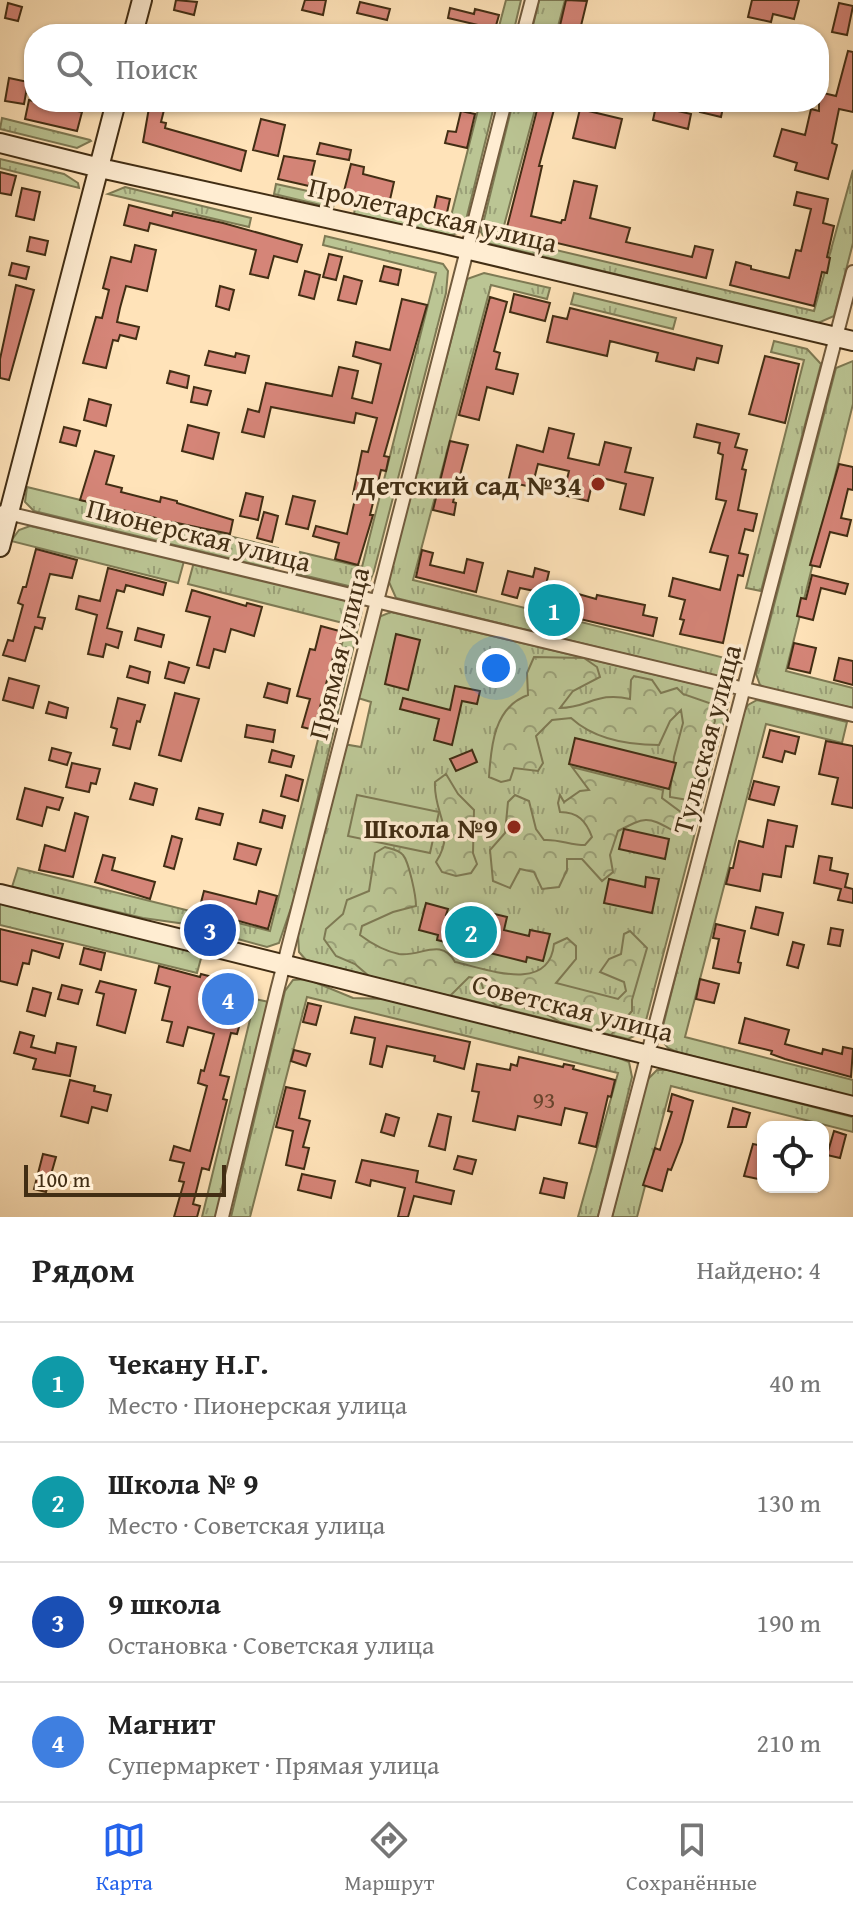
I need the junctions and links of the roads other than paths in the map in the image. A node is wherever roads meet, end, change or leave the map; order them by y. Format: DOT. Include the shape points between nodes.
graph roads {
  1 [pos="142,0"];
  2 [pos="532,0"];
  3 [pos="136,24"];
  4 [pos="526,24"];
  5 [pos="114,112"];
  6 [pos="502,112"];
  7 [pos="0,143"];
  8 [pos="100,168"];
  9 [pos="466,250"];
  10 [pos="853,272"];
  11 [pos="845,339"];
  12 [pos="4,513"];
  13 [pos="0,547"];
  14 [pos="376,601"];
  15 [pos="743,688"];
  16 [pos="853,715"];
  17 [pos="0,894"];
  18 [pos="284,965"];
  19 [pos="648,1054"];
  20 [pos="853,1106"];
  21 [pos="222,1217"];
  22 [pos="605,1217"];
  1 -- 3 [label="street"];
  2 -- 4 [label="street"];
  5 -- 8 [label="street"];
  6 -- 9 [label="street, Прямая улица"];
  7 -- 8 [label="street, Пролетарская улица"];
  8 -- 9 [label="street, Пролетарская улица"];
  8 -- 12 [label="street"];
  9 -- 11 [label="street, Пролетарская улица"];
  9 -- 14 [label="street, Прямая улица"];
  10 -- 11 [label="street, Тульская улица"];
  11 -- 15 [label="street, Тульская улица"];
  12 -- 13 [label="street"];
  12 -- 14 [label="street, Пионерская улица"];
  14 -- 15 [label="street, Пионерская улица"];
  14 -- 18 [label="street, Прямая улица"];
  15 -- 16 [label="street, Пионерская улица"];
  15 -- 19 [label="street, Тульская улица"];
  17 -- 18 [label="street, Советская улица"];
  18 -- 19 [label="street, Советская улица"];
  18 -- 21 [label="street, Прямая улица"];
  19 -- 20 [label="street, Советская улица"];
  19 -- 22 [label="street, Тульская улица"];
}
